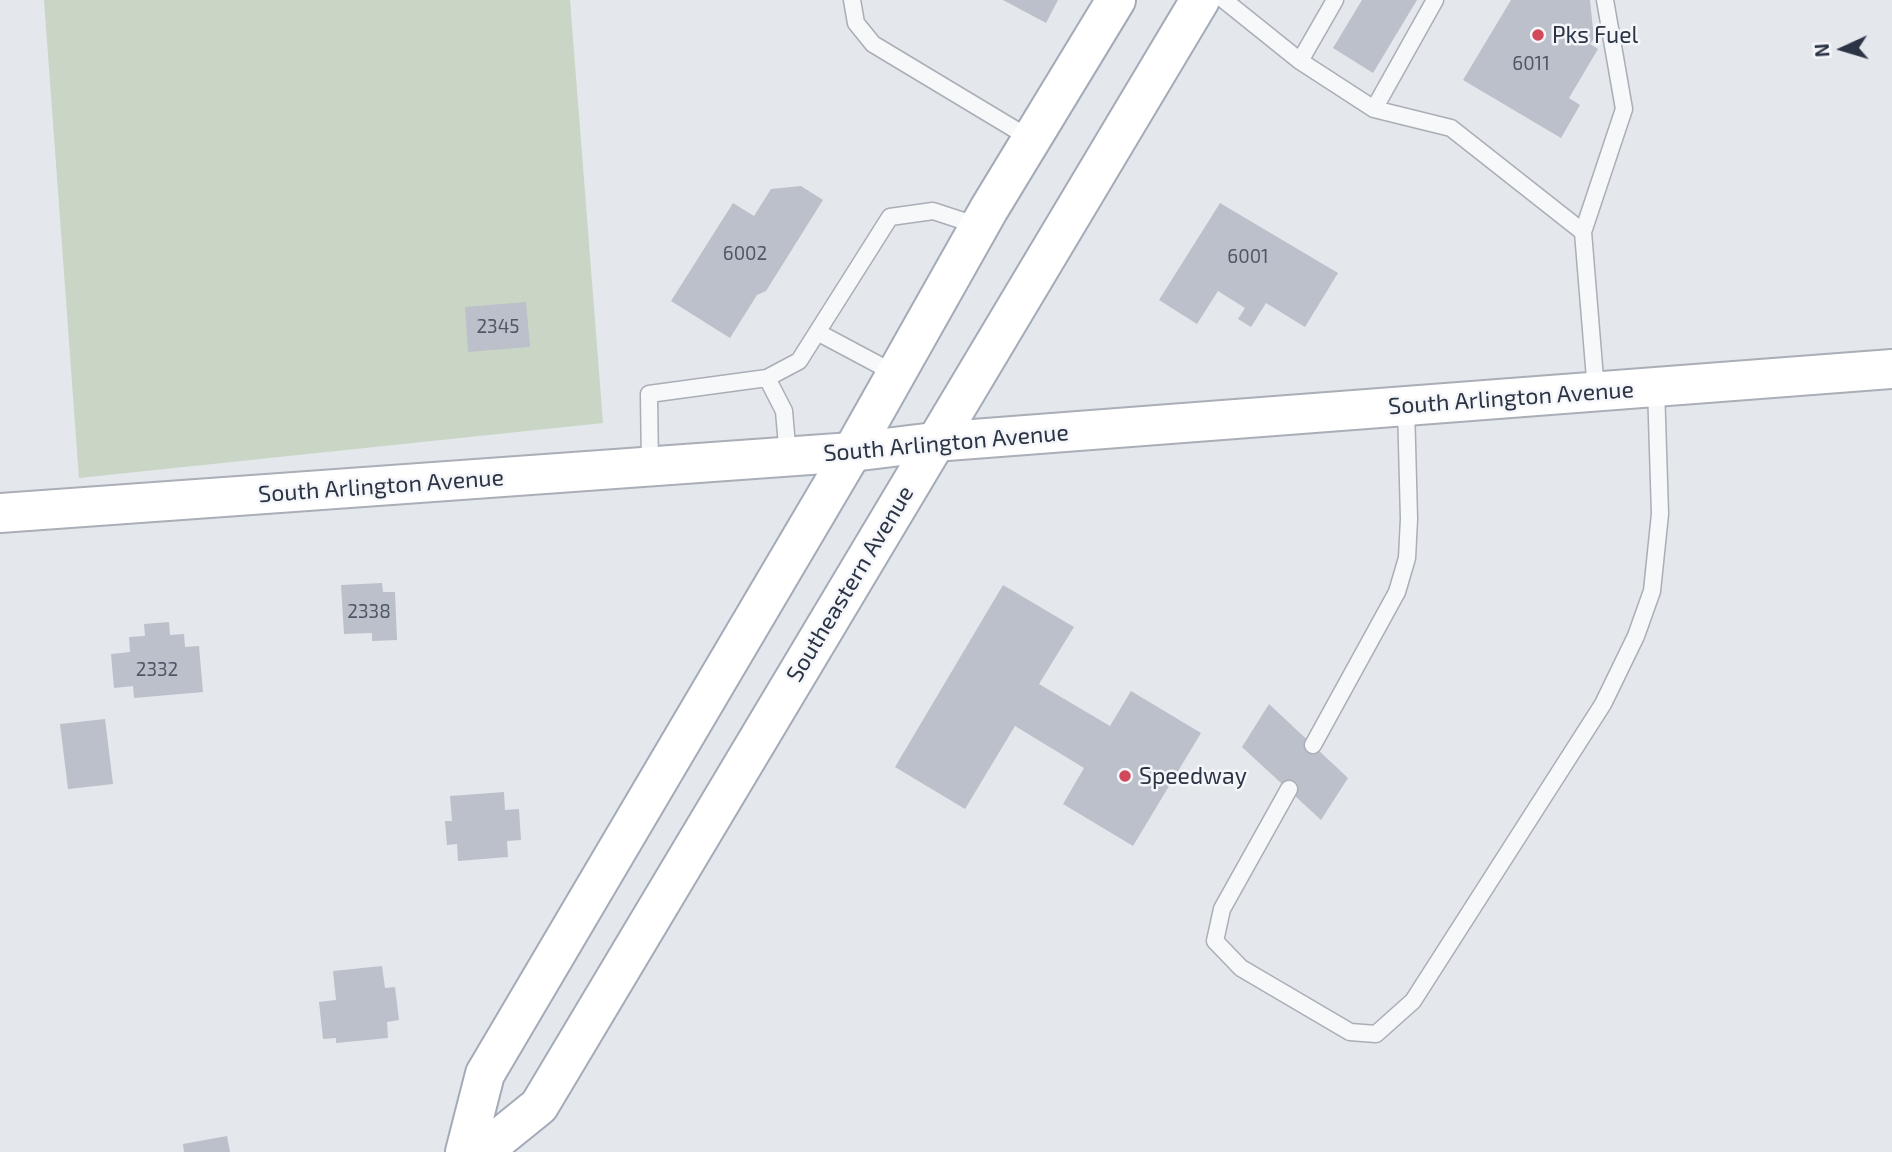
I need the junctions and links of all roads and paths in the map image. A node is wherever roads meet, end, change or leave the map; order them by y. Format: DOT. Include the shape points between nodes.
graph roads {
  1 [pos="852,0"];
  2 [pos="1116,0"];
  3 [pos="1200,0"];
  4 [pos="1224,0"];
  5 [pos="1335,0"];
  6 [pos="1435,0"];
  7 [pos="1605,0"];
  8 [pos="1300,61"];
  9 [pos="1374,109"];
  10 [pos="1031,139"];
  11 [pos="979,226"];
  12 [pos="1583,232"];
  13 [pos="819,333"];
  14 [pos="1892,369"];
  15 [pos="896,374"];
  16 [pos="767,378"];
  17 [pos="1656,387"];
  18 [pos="1596,392"];
  19 [pos="1406,406"];
  20 [pos="934,442"];
  21 [pos="852,452"];
  22 [pos="788,457"];
  23 [pos="650,467"];
  24 [pos="0,513"];
  25 [pos="1312,745"];
  26 [pos="1289,789"];
  27 [pos="465,1152"];
  28 [pos="482,1152"];
  1 -- 10 [label="lane" via="856,23 873,44"];
  2 -- 10 [label="main road"];
  3 -- 20 [label="main road, Southeastern Avenue"];
  4 -- 8 [label="lane"];
  5 -- 8 [label="lane"];
  6 -- 9 [label="lane"];
  7 -- 12 [label="lane" via="1624,109"];
  8 -- 9 [label="lane"];
  9 -- 12 [label="lane" via="1451,128"];
  10 -- 11 [label="main road"];
  11 -- 13 [label="lane" via="933,211 890,217"];
  11 -- 15 [label="main road"];
  12 -- 18 [label="lane"];
  13 -- 15 [label="lane"];
  13 -- 16 [label="lane" via="799,361"];
  14 -- 17 [label="main road, South Arlington Avenue"];
  15 -- 21 [label="main road"];
  16 -- 22 [label="lane" via="784,411"];
  16 -- 23 [label="lane" via="649,394"];
  17 -- 18 [label="main road, South Arlington Avenue"];
  17 -- 26 [label="lane" via="1660,514 1652,591 1636,636 1603,704 1413,1001 1376,1034 1350,1032 1241,968 1215,942 1222,909"];
  18 -- 19 [label="main road, South Arlington Avenue"];
  19 -- 20 [label="main road, South Arlington Avenue"];
  19 -- 25 [label="lane" via="1409,519 1397,592"];
  20 -- 21 [label="main road, South Arlington Avenue"];
  20 -- 28 [label="main road, Southeastern Avenue" via="540,1106"];
  21 -- 22 [label="main road, South Arlington Avenue"];
  21 -- 27 [label="main road" via="485,1074"];
  22 -- 23 [label="main road, South Arlington Avenue"];
  23 -- 24 [label="main road, South Arlington Avenue"];
}
